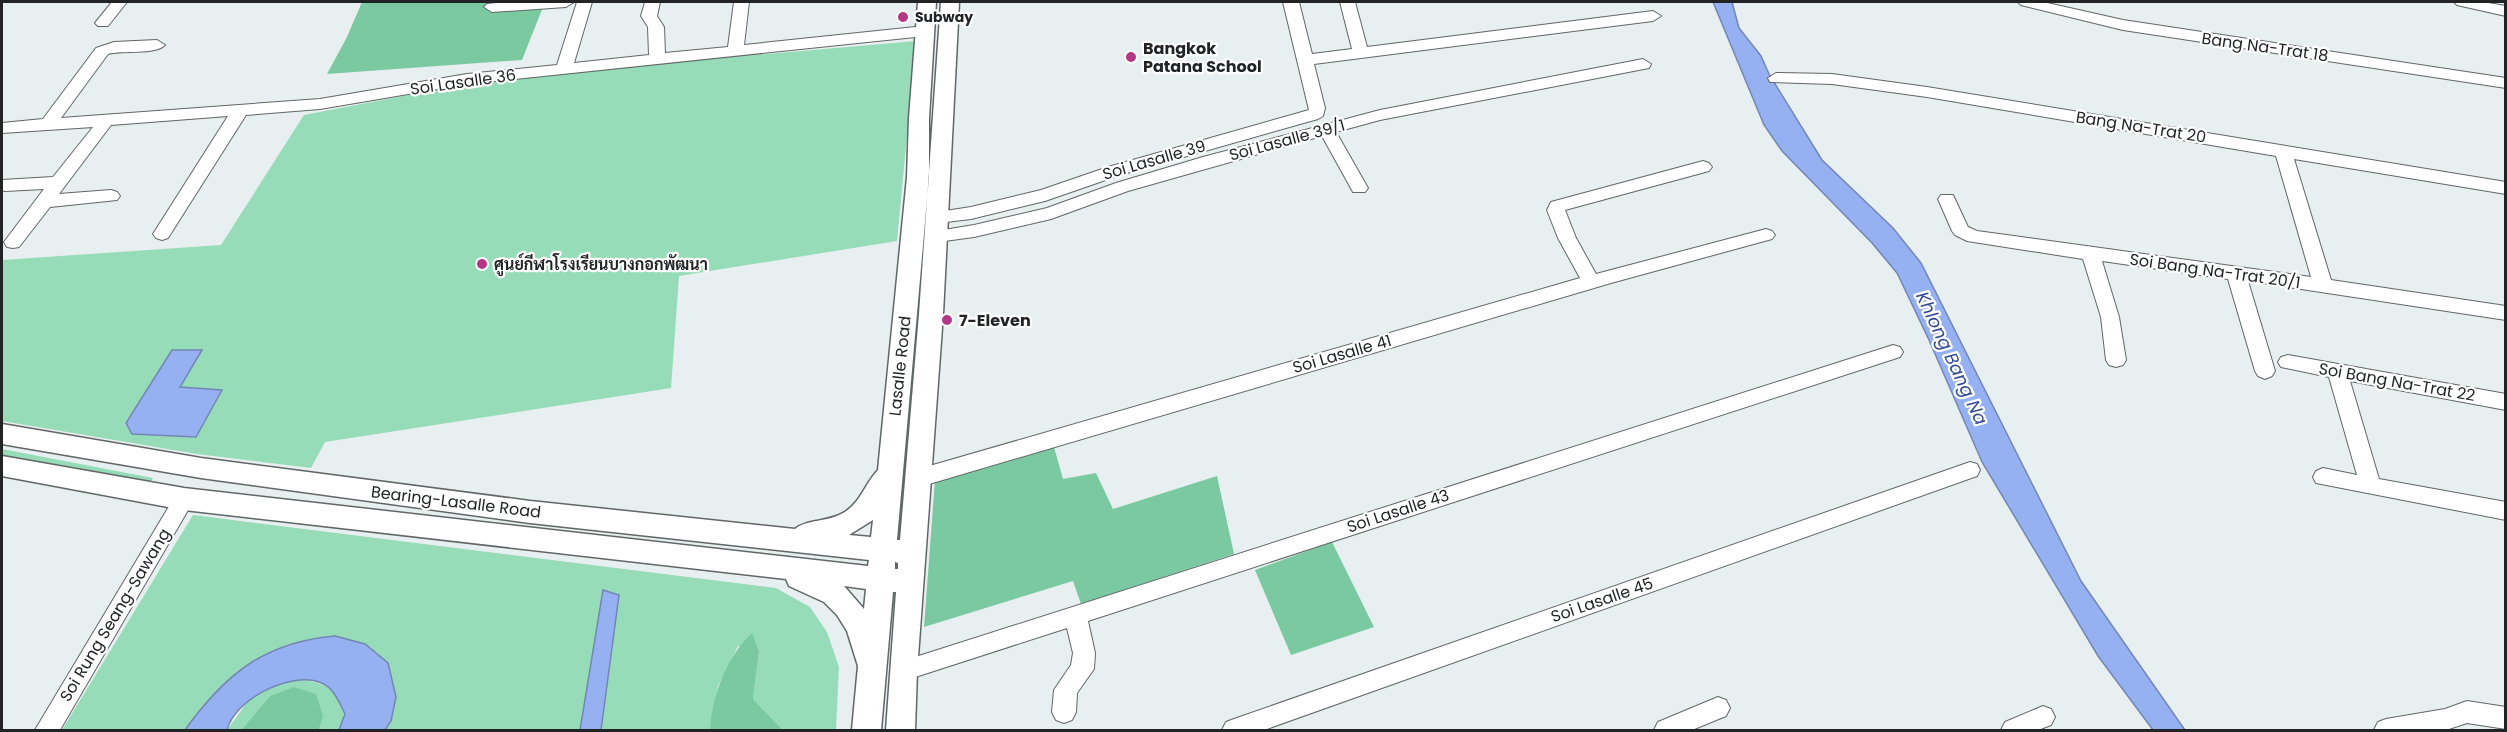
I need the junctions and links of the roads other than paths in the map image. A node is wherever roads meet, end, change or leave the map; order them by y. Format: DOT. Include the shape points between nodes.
graph roads {
  1 [pos="119,2"];
  2 [pos="566,2"];
  3 [pos="584,2"];
  4 [pos="652,2"];
  5 [pos="741,2"];
  6 [pos="927,2"];
  7 [pos="950,2"];
  8 [pos="1290,2"];
  9 [pos="1347,2"];
  10 [pos="2026,2"];
  11 [pos="2462,2"];
  12 [pos="492,7"];
  13 [pos="2505,11"];
  14 [pos="1653,16"];
  15 [pos="103,23"];
  16 [pos="949,29"];
  17 [pos="925,31"];
  18 [pos="158,45"];
  19 [pos="736,50"];
  20 [pos="1361,53"];
  21 [pos="657,58"];
  22 [pos="1305,60"];
  23 [pos="1643,64"];
  24 [pos="564,68"];
  25 [pos="1776,78"];
  26 [pos="2505,83"];
  27 [pos="240,111"];
  28 [pos="105,122"];
  29 [pos="47,126"];
  30 [pos="2,128"];
  31 [pos="1327,131"];
  32 [pos="2283,150"];
  33 [pos="1703,167"];
  34 [pos="929,176"];
  35 [pos="58,183"];
  36 [pos="5,184"];
  37 [pos="1359,188"];
  38 [pos="2505,188"];
  39 [pos="111,196"];
  40 [pos="1947,199"];
  41 [pos="44,201"];
  42 [pos="937,227"];
  43 [pos="162,234"];
  44 [pos="1766,235"];
  45 [pos="13,242"];
  46 [pos="2091,254"];
  47 [pos="2236,273"];
  48 [pos="1591,282"];
  49 [pos="2323,286"];
  50 [pos="2505,313"];
  51 [pos="1893,352"];
  52 [pos="2116,360"];
  53 [pos="2288,362"];
  54 [pos="2265,371"];
  55 [pos="2337,371"];
  56 [pos="2505,402"];
  57 [pos="2,434"];
  58 [pos="892,450"];
  59 [pos="181,465"];
  60 [pos="2,466"];
  61 [pos="1970,470"];
  62 [pos="2323,477"];
  63 [pos="919,478"];
  64 [pos="2371,486"];
  65 [pos="157,494"];
  66 [pos="184,499"];
  67 [pos="2505,510"];
  68 [pos="752,537"];
  69 [pos="882,551"];
  70 [pos="913,553"];
  71 [pos="754,565"];
  72 [pos="880,580"];
  73 [pos="910,582"];
  74 [pos="1075,616"];
  75 [pos="903,671"];
  76 [pos="870,693"];
  77 [pos="1718,708"];
  78 [pos="1064,712"];
  79 [pos="2043,717"];
  80 [pos="2505,718"];
  81 [pos="2448,725"];
  82 [pos="47,730"];
  83 [pos="866,730"];
  84 [pos="901,730"];
  85 [pos="1234,730"];
  86 [pos="1666,730"];
  87 [pos="2013,730"];
  88 [pos="2386,730"];
  1 -- 15 [label="street"];
  2 -- 12 [label="street"];
  3 -- 24 [label="street"];
  4 -- 21 [label="street" via="649,16 656,27"];
  5 -- 19 [label="street"];
  6 -- 17 [label="street, Lasalle Road"];
  7 -- 16 [label="street, Lasalle Road"];
  8 -- 22 [label="street, Soi Lasalle 39"];
  9 -- 20 [label="street"];
  10 -- 26 [label="street, Bang Na-Trat 18" via="2123,25"];
  11 -- 13 [label="street"];
  14 -- 20 [label="street"];
  16 -- 17 [label="street"];
  16 -- 34 [label="street, Lasalle Road"];
  17 -- 19 [label="street, Soi Lasalle 36"];
  17 -- 34 [label="street, Lasalle Road" via="919,118"];
  18 -- 29 [label="street" via="102,51"];
  19 -- 21 [label="street, Soi Lasalle 36"];
  20 -- 22 [label="street"];
  21 -- 24 [label="street, Soi Lasalle 36"];
  22 -- 42 [label="street, Soi Lasalle 39" via="1317,108 1312,116 971,213"];
  23 -- 31 [label="street, Soi Lasalle 39/1" via="1380,115"];
  24 -- 27 [label="street, Soi Lasalle 36" via="467,79 320,104"];
  25 -- 32 [label="street, Bang Na-Trat 20" via="1832,79 1927,92"];
  27 -- 28 [label="street, Soi Lasalle 36"];
  27 -- 43 [label="street"];
  28 -- 29 [label="street, Soi Lasalle 36"];
  28 -- 35 [label="street"];
  29 -- 30 [label="street, Soi Lasalle 36"];
  31 -- 37 [label="street"];
  31 -- 42 [label="street, Soi Lasalle 39/1" via="1198,164 1051,213 974,231"];
  32 -- 38 [label="street, Bang Na-Trat 20"];
  32 -- 49 [label="street"];
  33 -- 48 [label="street" via="1557,206 1567,238"];
  34 -- 42 [label="street, Lasalle Road"];
  34 -- 58 [label="street, Lasalle Road"];
  35 -- 36 [label="street"];
  35 -- 41 [label="street"];
  39 -- 41 [label="street"];
  40 -- 46 [label="street, Soi Bang Na-Trat 20/1" via="1966,235"];
  41 -- 45 [label="street"];
  42 -- 63 [label="street, Lasalle Road"];
  44 -- 48 [label="street, Soi Lasalle 41"];
  46 -- 47 [label="street, Soi Bang Na-Trat 20/1"];
  46 -- 52 [label="street" via="2110,317"];
  47 -- 49 [label="street, Soi Bang Na-Trat 20/1"];
  47 -- 54 [label="street"];
  48 -- 63 [label="street, Soi Lasalle 41"];
  49 -- 50 [label="street, Soi Bang Na-Trat 20/1"];
  51 -- 74 [label="street, Soi Lasalle 43"];
  53 -- 55 [label="street, Soi Bang Na-Trat 22"];
  55 -- 56 [label="street, Soi Bang Na-Trat 22"];
  55 -- 64 [label="street"];
  57 -- 59 [label="street, Bearing-Lasalle Road"];
  58 -- 68 [label="street" via="876,497 861,517 848,526 799,536"];
  58 -- 69 [label="street, Lasalle Road"];
  59 -- 65 [label="street"];
  59 -- 68 [label="street, Bearing-Lasalle Road"];
  60 -- 65 [label="street, Bearing-Lasalle Road"];
  61 -- 85 [label="street, Soi Lasalle 45"];
  62 -- 64 [label="street"];
  63 -- 70 [label="street, Lasalle Road"];
  64 -- 67 [label="street"];
  65 -- 66 [label="street, Bearing-Lasalle Road"];
  66 -- 71 [label="street, Bearing-Lasalle Road"];
  66 -- 82 [label="street, Soi Rung Seang-Sawang"];
  68 -- 69 [label="street, Bearing-Lasalle Road"];
  69 -- 70 [label="street, Bearing-Lasalle Road"];
  69 -- 72 [label="street, Lasalle Road"];
  70 -- 73 [label="street, Lasalle Road"];
  71 -- 72 [label="street, Bearing-Lasalle Road"];
  71 -- 76 [label="street" via="813,583 834,594 850,610 868,655"];
  72 -- 73 [label="street, Bearing-Lasalle Road"];
  72 -- 76 [label="street, Lasalle Road"];
  73 -- 75 [label="street, Lasalle Road"];
  74 -- 75 [label="street, Soi Lasalle 43"];
  74 -- 78 [label="street" via="1084,653 1082,669 1066,690"];
  75 -- 84 [label="street, Lasalle Road"];
  76 -- 83 [label="street, Lasalle Road"];
  77 -- 86 [label="street"];
  79 -- 87 [label="street"];
  80 -- 81 [label="street" via="2467,712"];
  81 -- 88 [label="street"];
}
